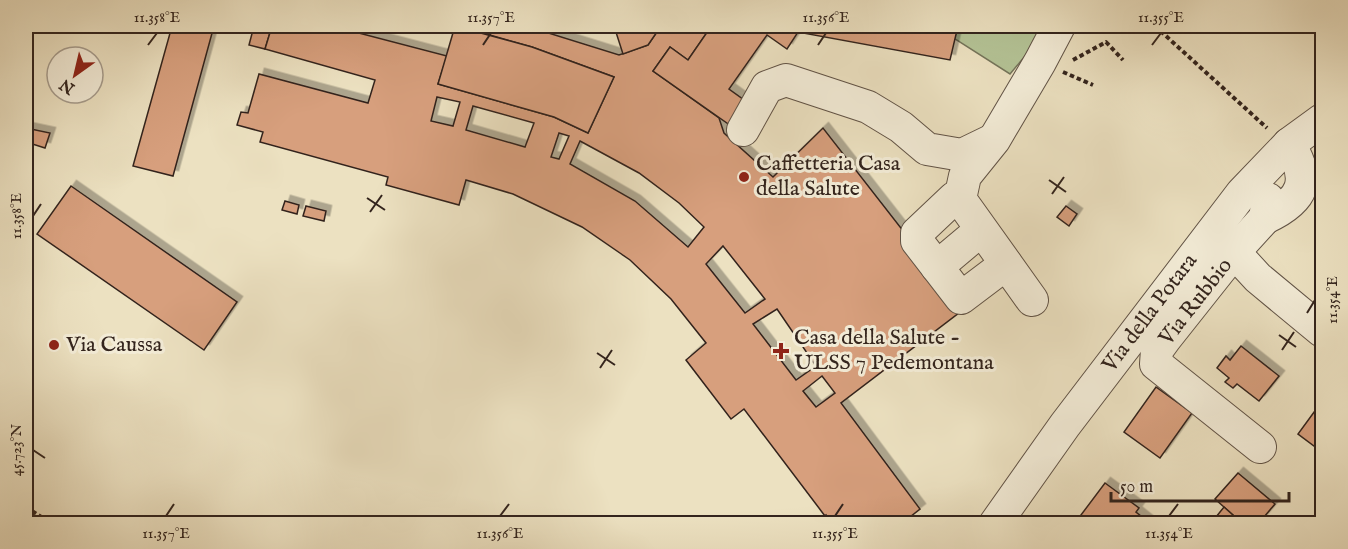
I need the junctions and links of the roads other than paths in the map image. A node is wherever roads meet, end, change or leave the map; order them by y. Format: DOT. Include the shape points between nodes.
graph roads {
  1 [pos="1059,26"];
  2 [pos="1323,120"];
  3 [pos="742,130"];
  4 [pos="1281,139"];
  5 [pos="994,140"];
  6 [pos="1259,174"];
  7 [pos="959,195"];
  8 [pos="1265,218"];
  9 [pos="981,230"];
  10 [pos="1234,252"];
  11 [pos="1006,264"];
  12 [pos="937,267"];
  13 [pos="1032,300"];
  14 [pos="1323,331"];
  15 [pos="1260,447"];
  16 [pos="995,524"];
  1 -- 5 [label="street"];
  2 -- 4 [label="street, Via della Potara"];
  3 -- 5 [label="street" via="767,87 786,80 868,107 901,127 927,150 962,155"];
  4 -- 6 [label="street, Via della Potara"];
  4 -- 8 [label="street, Via Rubbio" via="1300,161 1302,183 1298,194 1283,210"];
  5 -- 7 [label="street" via="965,176"];
  6 -- 8 [label="street" via="1269,188"];
  6 -- 16 [label="street, Via della Potara" via="1072,415"];
  7 -- 9 [label="street"];
  7 -- 12 [label="street" via="917,233"];
  8 -- 10 [label="street, Via Rubbio"];
  9 -- 11 [label="street"];
  9 -- 12 [label="street"];
  10 -- 14 [label="street, Via Rubbio" via="1258,278"];
  10 -- 15 [label="street, Via Rubbio" via="1157,350 1156,364"];
  11 -- 12 [label="street" via="961,298"];
  11 -- 13 [label="street"];
}
